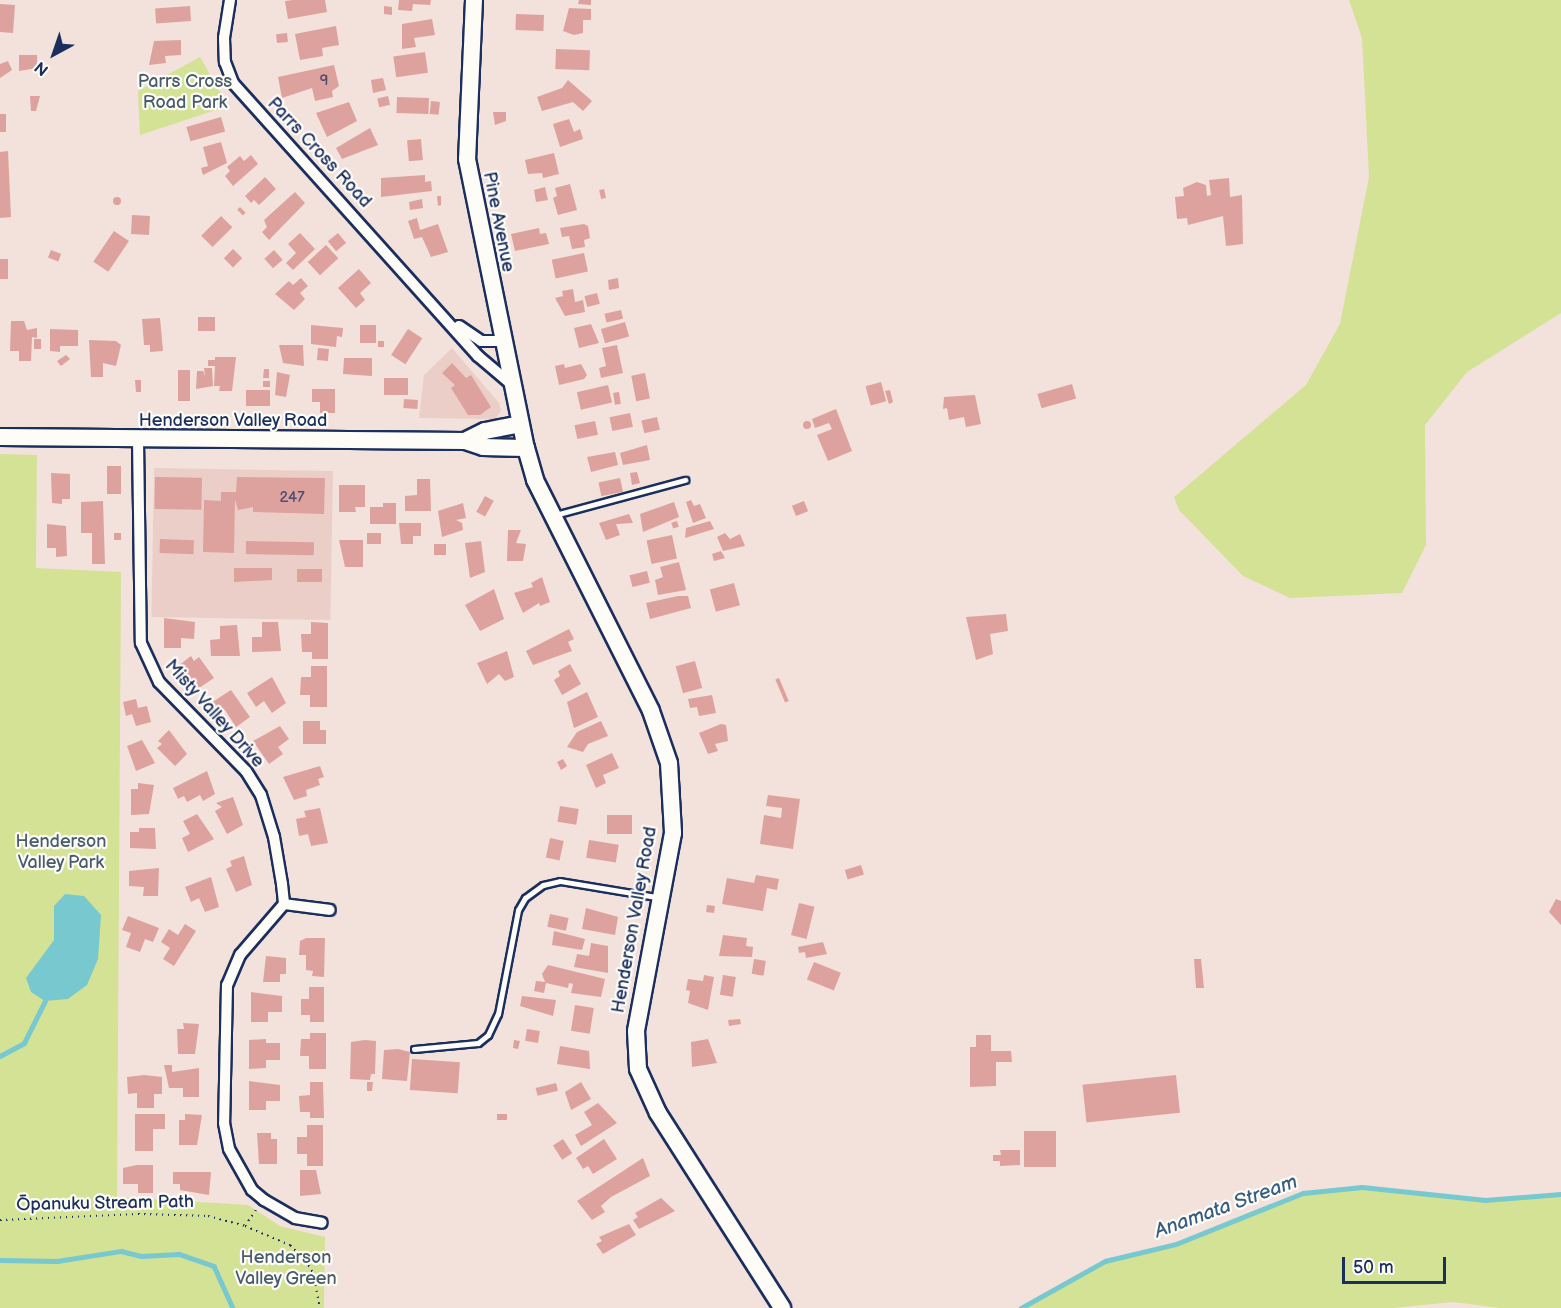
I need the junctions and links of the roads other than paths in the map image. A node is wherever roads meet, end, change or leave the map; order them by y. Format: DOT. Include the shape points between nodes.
graph roads {
  1 [pos="230,0"];
  2 [pos="474,0"];
  3 [pos="438,308"];
  4 [pos="501,341"];
  5 [pos="510,383"];
  6 [pos="520,424"];
  7 [pos="0,437"];
  8 [pos="138,440"];
  9 [pos="465,441"];
  10 [pos="526,448"];
  11 [pos="685,480"];
  12 [pos="553,516"];
  13 [pos="661,898"];
  14 [pos="284,904"];
  15 [pos="330,910"];
  16 [pos="414,1049"];
  17 [pos="322,1223"];
  18 [pos="782,1308"];
  1 -- 3 [label="street, Parrs Cross Road" via="224,38 225,62 233,83"];
  2 -- 4 [label="street, Pine Avenue" via="466,159"];
  3 -- 4 [label="street, Parrs Cross Road" via="481,341"];
  3 -- 5 [label="street, Parrs Cross Road" via="478,356"];
  4 -- 5 [label="street, Pine Avenue"];
  5 -- 6 [label="street, Pine Avenue"];
  6 -- 9 [label="street, Henderson Valley Road" via="485,431"];
  6 -- 10 [label="street, Pine Avenue"];
  7 -- 8 [label="street, Henderson Valley Road"];
  8 -- 9 [label="street, Henderson Valley Road"];
  8 -- 14 [label="street, Misty Valley Drive" via="141,643 159,682 246,771 261,795 274,837"];
  9 -- 10 [label="street, Henderson Valley Road" via="483,447"];
  10 -- 12 [label="street, Henderson Valley Road" via="535,480"];
  11 -- 12 [label="lane"];
  12 -- 13 [label="street, Henderson Valley Road" via="651,711 669,763 673,833"];
  13 -- 16 [label="lane" via="560,881 543,885 525,898 518,910 498,1014 488,1035 478,1043"];
  13 -- 18 [label="street, Henderson Valley Road" via="636,1030 638,1069 658,1113"];
  14 -- 15 [label="street"];
  14 -- 17 [label="street" via="240,954 229,977 224,1124 229,1149 252,1190 287,1214"];
}
